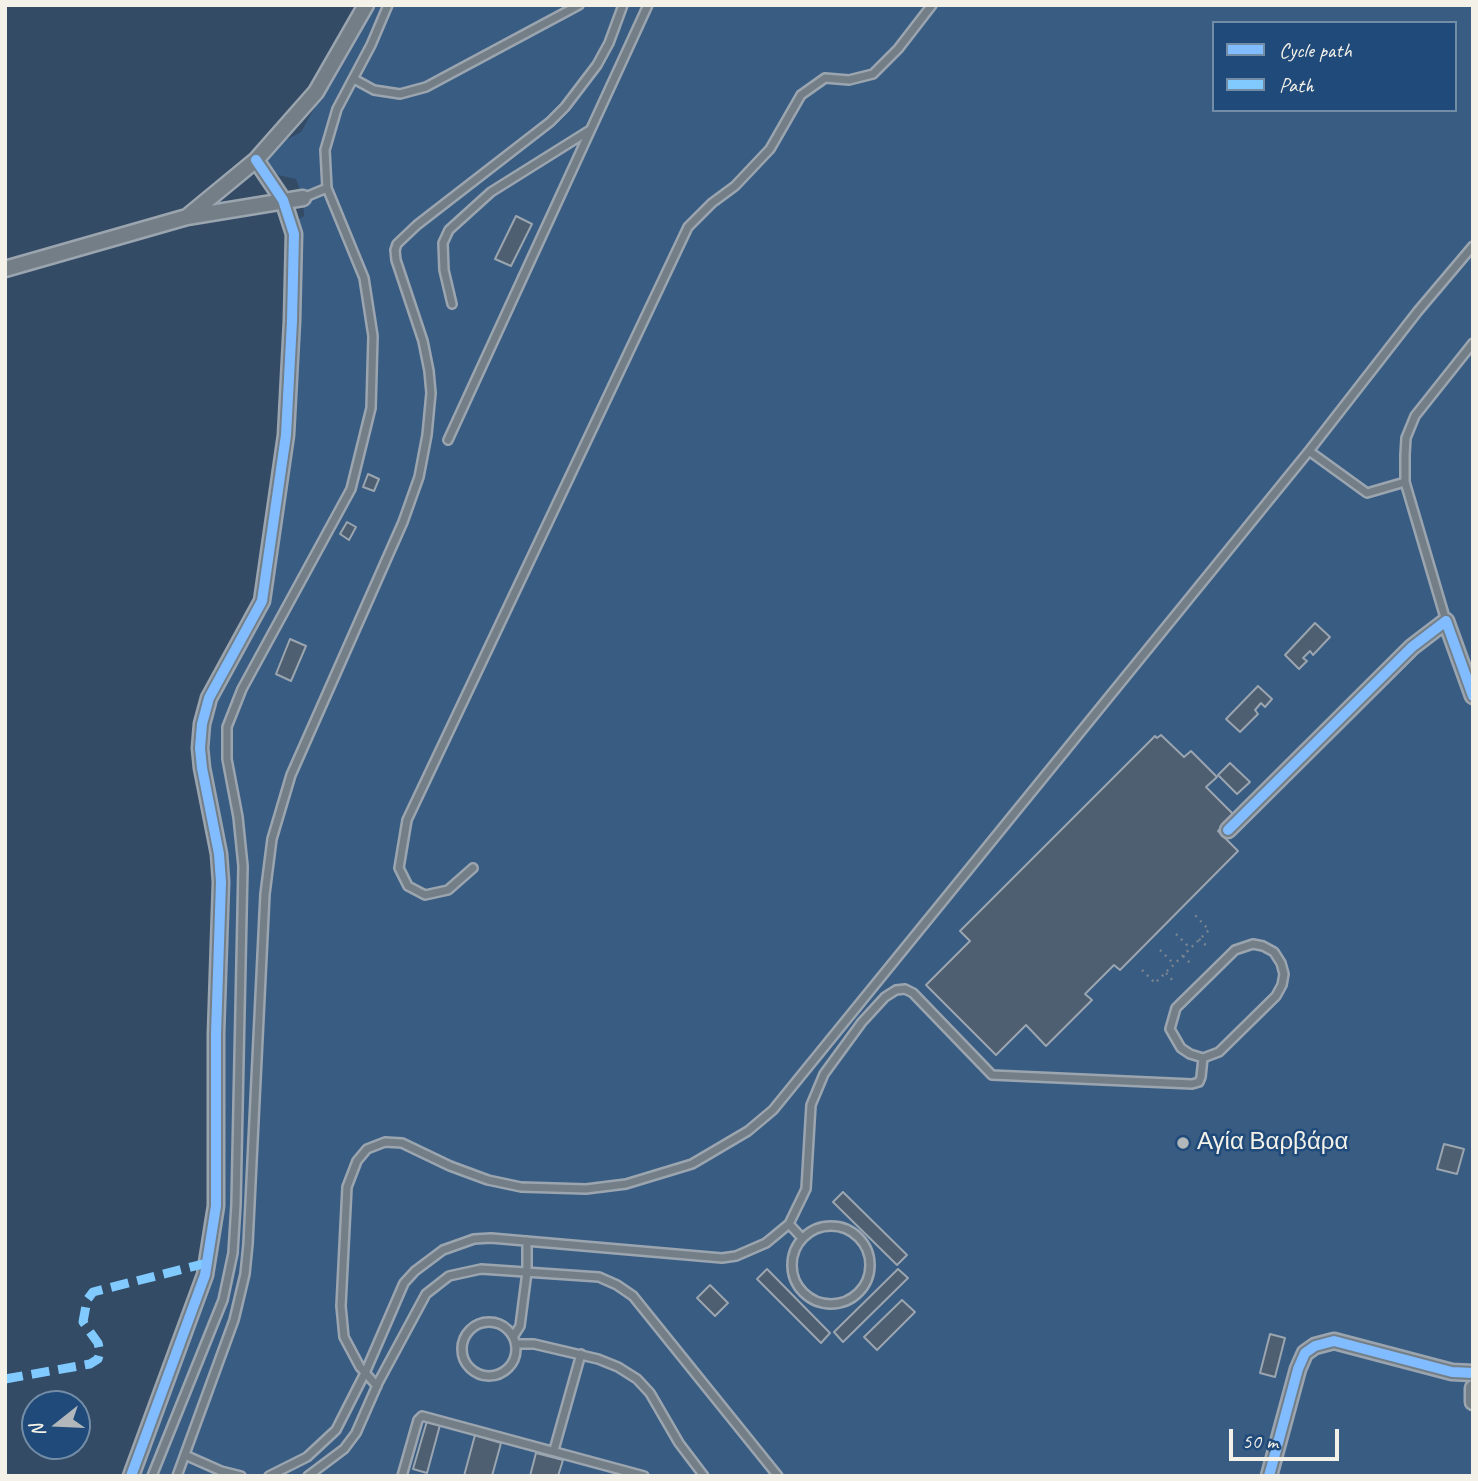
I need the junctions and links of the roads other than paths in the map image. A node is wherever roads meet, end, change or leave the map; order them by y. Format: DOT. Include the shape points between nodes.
graph roads {
  1 [pos="366,5"];
  2 [pos="388,5"];
  3 [pos="579,5"];
  4 [pos="623,5"];
  5 [pos="648,5"];
  6 [pos="932,5"];
  7 [pos="354,79"];
  8 [pos="590,130"];
  9 [pos="256,160"];
  10 [pos="327,188"];
  11 [pos="303,198"];
  12 [pos="283,200"];
  13 [pos="187,217"];
  14 [pos="1473,246"];
  15 [pos="5,269"];
  16 [pos="452,304"];
  17 [pos="1473,343"];
  18 [pos="448,440"];
  19 [pos="1309,451"];
  20 [pos="1405,482"];
  21 [pos="1446,621"];
  22 [pos="1473,696"];
  23 [pos="1228,830"];
  24 [pos="473,868"];
  25 [pos="1203,1058"];
  26 [pos="789,1224"];
  27 [pos="802,1238"];
  28 [pos="527,1241"];
  29 [pos="527,1272"];
  30 [pos="514,1340"];
  31 [pos="581,1354"];
  32 [pos="365,1373"];
  33 [pos="1473,1373"];
  34 [pos="377,1386"];
  35 [pos="1473,1388"];
  36 [pos="1473,1402"];
  37 [pos="554,1450"];
  38 [pos="185,1455"];
  39 [pos="131,1476"];
  40 [pos="152,1476"];
  41 [pos="177,1476"];
  42 [pos="241,1476"];
  43 [pos="269,1476"];
  44 [pos="308,1476"];
  45 [pos="402,1476"];
  46 [pos="644,1476"];
  47 [pos="704,1476"];
  48 [pos="778,1476"];
  49 [pos="1269,1476"];
  1 -- 9 [label="street" via="316,92"];
  2 -- 7 [label="lane"];
  3 -- 7 [label="lane" via="426,87 400,94 374,90"];
  4 -- 38 [label="lane" via="597,65 565,107 416,225 395,250 429,371 427,435 403,522 291,775 272,839 264,907 245,1273 234,1320"];
  5 -- 8 [label="lane"];
  6 -- 24 [label="lane" via="873,74 849,80 825,78 801,95 769,149 688,227 407,820 399,868 408,886 425,895 448,890"];
  7 -- 10 [label="lane" via="337,109 325,150"];
  8 -- 16 [label="lane" via="491,192 449,230 443,243 444,270"];
  8 -- 18 [label="lane"];
  9 -- 12 [label="street"];
  9 -- 13 [label="street"];
  10 -- 11 [label="lane"];
  10 -- 40 [label="lane" via="364,278 373,336 371,408 351,489 242,689 227,727 227,759 243,866 233,1253 223,1300"];
  11 -- 12 [label="street"];
  12 -- 13 [label="street"];
  12 -- 39 [label="street" via="294,234 292,321 286,435 267,575 262,601 209,698 200,748 221,882 216,1206 201,1286"];
  13 -- 15 [label="street"];
  14 -- 19 [label="lane"];
  17 -- 20 [label="lane" via="1415,416 1406,438"];
  19 -- 20 [label="lane" via="1367,493"];
  19 -- 32 [label="lane" via="773,1110 748,1131 692,1164 626,1184 586,1189 521,1188 488,1180 402,1143 385,1142 367,1149 347,1187 341,1306 344,1338"];
  20 -- 21 [label="lane"];
  21 -- 22 [label="street"];
  21 -- 23 [label="street" via="1412,647"];
  25 -- 25 [label="lane" via="1219,1052 1276,996 1284,974 1274,952 1244,945 1235,950 1177,1008 1171,1029 1175,1041"];
  25 -- 26 [label="lane" via="1199,1082 1192,1084 992,1075 914,993 896,990 862,1022 815,1092 806,1189"];
  26 -- 27 [label="lane"];
  26 -- 28 [label="lane" via="766,1243 723,1258"];
  27 -- 27 [label="lane" via="793,1255 792,1273 807,1297 834,1304 859,1292 868,1276 869,1257 854,1233 827,1226"];
  28 -- 29 [label="lane"];
  28 -- 32 [label="lane" via="474,1239 432,1257 404,1283"];
  29 -- 30 [label="lane"];
  29 -- 34 [label="lane" via="481,1269 449,1276 426,1294"];
  29 -- 48 [label="lane" via="599,1277 634,1296"];
  30 -- 30 [label="lane" via="503,1326 480,1324 464,1340 463,1355 476,1373 491,1377 511,1366"];
  30 -- 31 [label="lane"];
  31 -- 37 [label="lane"];
  31 -- 47 [label="lane" via="637,1379"];
  32 -- 34 [label="lane"];
  32 -- 43 [label="lane" via="336,1430 324,1443"];
  33 -- 49 [label="street" via="1452,1373 1334,1341 1315,1346 1305,1353 1298,1369"];
  34 -- 44 [label="lane" via="344,1449"];
  35 -- 36 [label="street"];
  37 -- 45 [label="lane" via="422,1416"];
  37 -- 46 [label="lane"];
  38 -- 41 [label="lane"];
  38 -- 42 [label="lane"];
}
